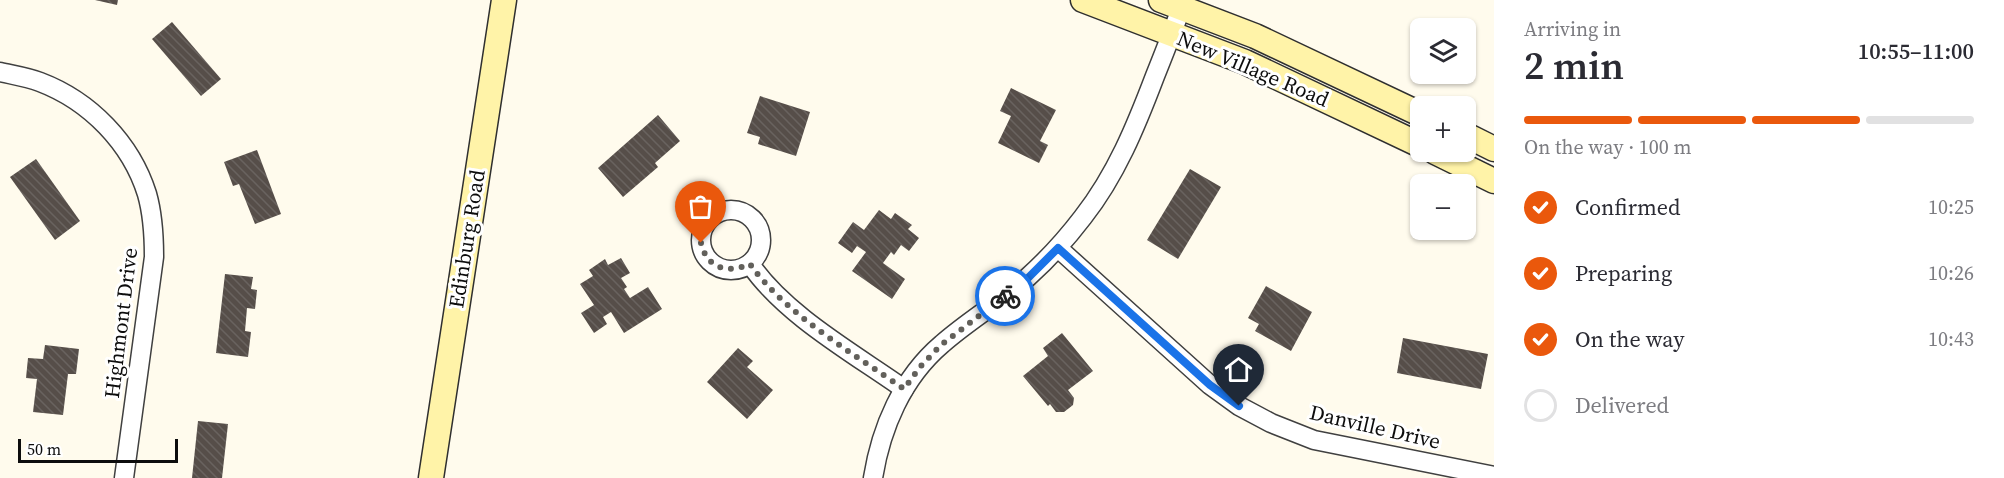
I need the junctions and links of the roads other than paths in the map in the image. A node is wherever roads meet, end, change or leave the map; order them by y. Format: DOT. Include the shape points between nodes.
graph roads {
  1 [pos="505,0"];
  2 [pos="1083,0"];
  3 [pos="1176,3"];
  4 [pos="1172,34"];
  5 [pos="0,72"];
  6 [pos="1410,109"];
  7 [pos="1410,140"];
  8 [pos="1476,140"];
  9 [pos="1494,149"];
  10 [pos="1455,162"];
  11 [pos="1494,181"];
  12 [pos="1058,248"];
  13 [pos="750,264"];
  14 [pos="904,389"];
  15 [pos="1494,476"];
  16 [pos="124,478"];
  17 [pos="431,478"];
  18 [pos="873,478"];
  1 -- 17 [label="main road, Edinburg Road"];
  2 -- 4 [label="main road, New Village Road"];
  3 -- 4 [label="street"];
  3 -- 6 [label="main road, New Village Road" via="1256,36"];
  4 -- 7 [label="main road, New Village Road" via="1245,62"];
  4 -- 12 [label="street" via="1134,131 1113,171"];
  5 -- 16 [label="street, Highmont Drive" via="49,86 99,118 134,163 147,194 154,227 154,257"];
  8 -- 9 [label="main road"];
  10 -- 11 [label="main road"];
  12 -- 14 [label="street" via="1028,278 941,345"];
  12 -- 15 [label="street, Danville Drive" via="1210,385 1271,423 1314,440"];
  13 -- 14 [label="street" via="793,311"];
  14 -- 18 [label="street" via="888,419"];
}
